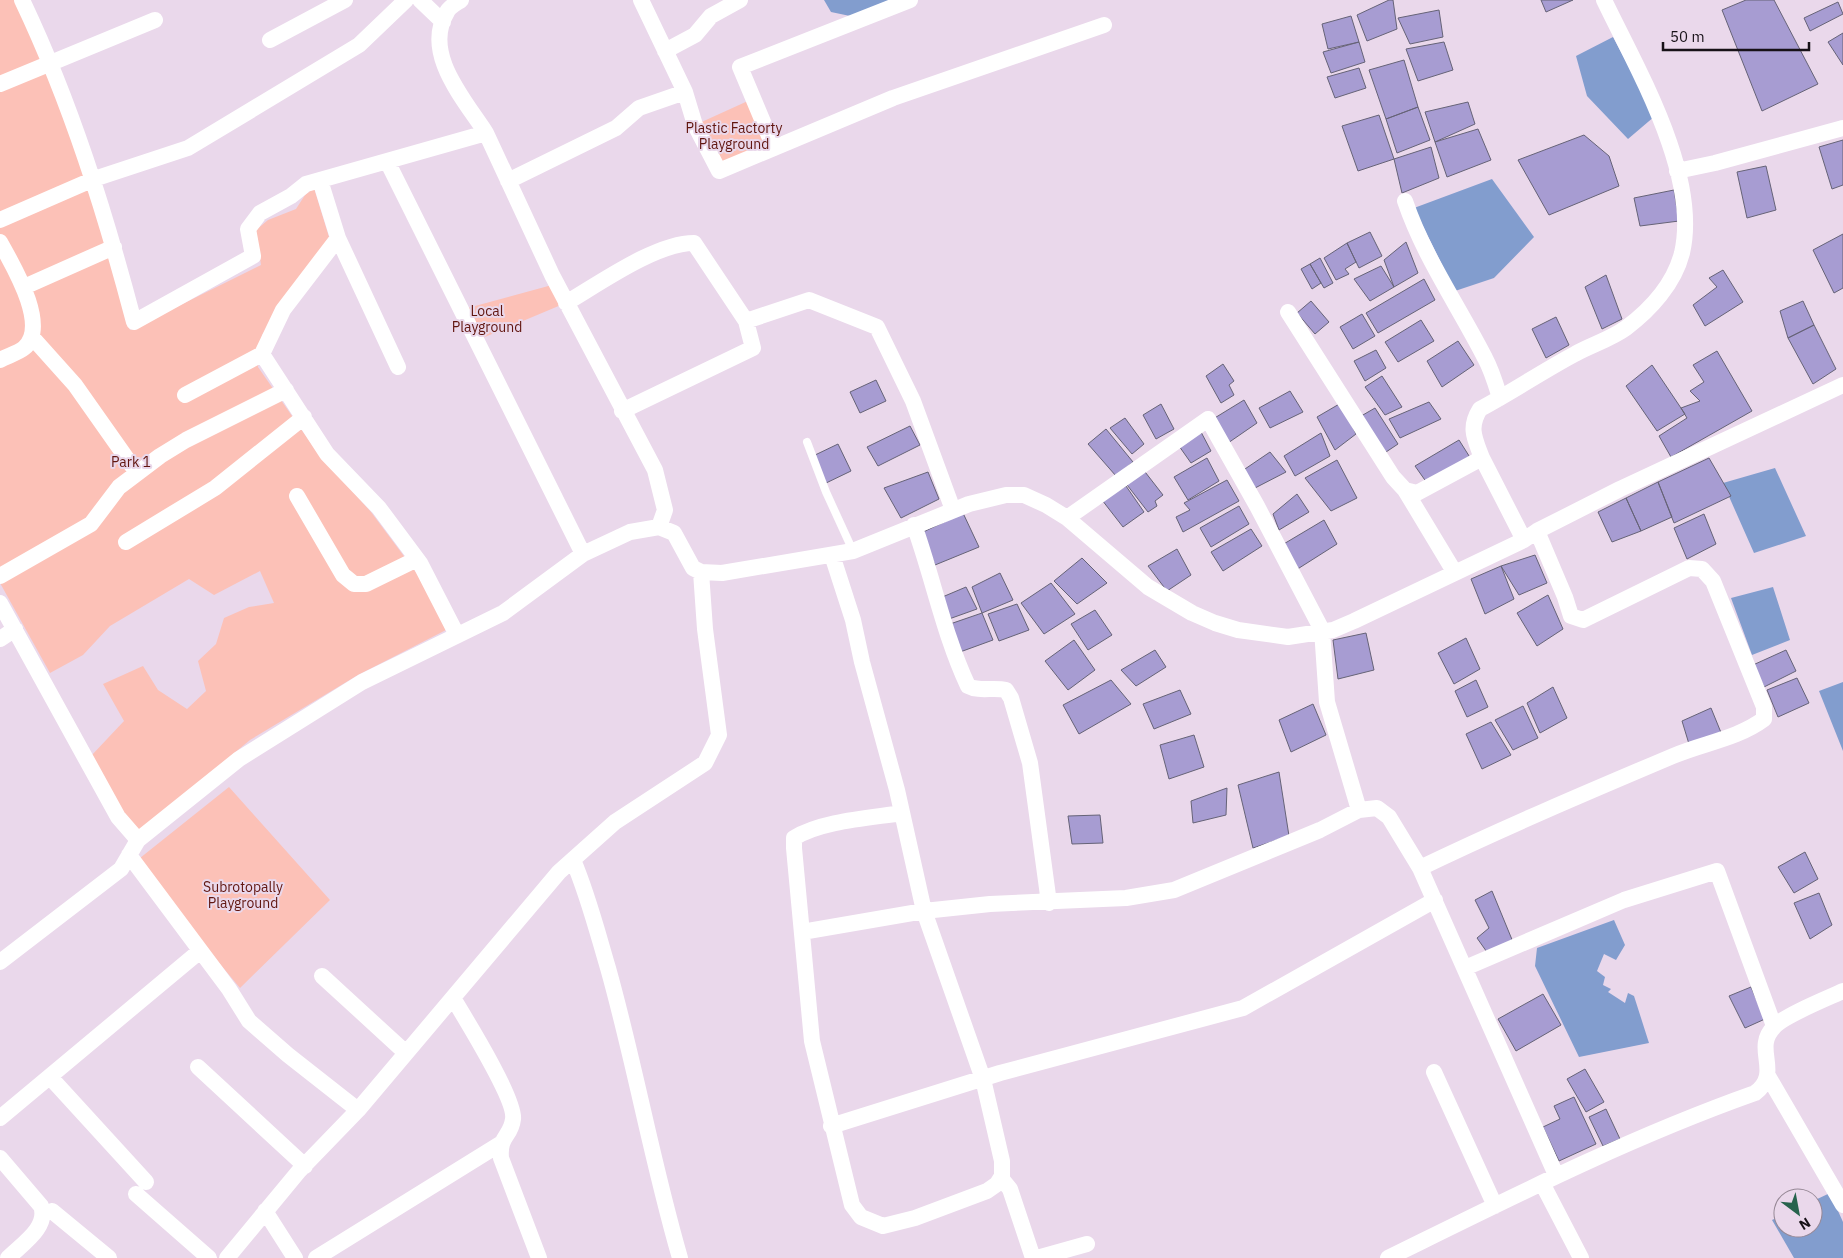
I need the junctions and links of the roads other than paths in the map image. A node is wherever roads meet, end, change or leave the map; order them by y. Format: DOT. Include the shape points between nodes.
graph roads {
  1 [pos="22,0"];
  2 [pos="345,0"];
  3 [pos="406,0"];
  4 [pos="420,0"];
  5 [pos="461,0"];
  6 [pos="641,0"];
  7 [pos="740,0"];
  8 [pos="910,0"];
  9 [pos="1604,0"];
  10 [pos="155,20"];
  11 [pos="442,22"];
  12 [pos="1104,25"];
  13 [pos="270,40"];
  14 [pos="665,51"];
  15 [pos="50,64"];
  16 [pos="0,84"];
  17 [pos="685,92"];
  18 [pos="1843,128"];
  19 [pos="486,132"];
  20 [pos="774,148"];
  21 [pos="388,161"];
  22 [pos="1676,171"];
  23 [pos="94,179"];
  24 [pos="320,180"];
  25 [pos="508,181"];
  26 [pos="1404,201"];
  27 [pos="0,220"];
  28 [pos="338,238"];
  29 [pos="0,242"];
  30 [pos="114,247"];
  31 [pos="24,287"];
  32 [pos="566,303"];
  33 [pos="1288,312"];
  34 [pos="746,321"];
  35 [pos="32,338"];
  36 [pos="262,354"];
  37 [pos="0,360"];
  38 [pos="398,367"];
  39 [pos="1843,385"];
  40 [pos="286,390"];
  41 [pos="185,394"];
  42 [pos="1500,398"];
  43 [pos="622,411"];
  44 [pos="304,417"];
  45 [pos="807,442"];
  46 [pos="1482,458"];
  47 [pos="137,473"];
  48 [pos="1405,490"];
  49 [pos="297,496"];
  50 [pos="953,510"];
  51 [pos="1067,518"];
  52 [pos="914,524"];
  53 [pos="659,526"];
  54 [pos="1531,536"];
  55 [pos="126,542"];
  56 [pos="853,551"];
  57 [pos="583,554"];
  58 [pos="832,554"];
  59 [pos="417,560"];
  60 [pos="701,572"];
  61 [pos="1455,573"];
  62 [pos="0,576"];
  63 [pos="0,602"];
  64 [pos="15,629"];
  65 [pos="1322,630"];
  66 [pos="457,635"];
  67 [pos="0,639"];
  68 [pos="1359,810"];
  69 [pos="902,813"];
  70 [pos="138,840"];
  71 [pos="129,855"];
  72 [pos="572,860"];
  73 [pos="1420,868"];
  74 [pos="1435,900"];
  75 [pos="1049,903"];
  76 [pos="924,911"];
  77 [pos="802,932"];
  78 [pos="200,951"];
  79 [pos="0,962"];
  80 [pos="1465,968"];
  81 [pos="322,976"];
  82 [pos="1843,991"];
  83 [pos="453,998"];
  84 [pos="1774,1026"];
  85 [pos="406,1053"];
  86 [pos="198,1067"];
  87 [pos="1434,1072"];
  88 [pos="1768,1076"];
  89 [pos="50,1077"];
  90 [pos="983,1079"];
  91 [pos="358,1110"];
  92 [pos="0,1118"];
  93 [pos="832,1126"];
  94 [pos="500,1144"];
  95 [pos="0,1158"];
  96 [pos="305,1166"];
  97 [pos="1002,1176"];
  98 [pos="1549,1179"];
  99 [pos="1843,1204"];
  100 [pos="1495,1206"];
  101 [pos="52,1211"];
  102 [pos="265,1211"];
  103 [pos="1087,1244"];
  104 [pos="8,1258"];
  105 [pos="109,1258"];
  106 [pos="209,1258"];
  107 [pos="227,1258"];
  108 [pos="295,1258"];
  109 [pos="316,1258"];
  110 [pos="539,1258"];
  111 [pos="680,1258"];
  112 [pos="1033,1258"];
  113 [pos="1037,1258"];
  114 [pos="1388,1258"];
  115 [pos="1581,1258"];
  1 -- 15 [label="street"];
  2 -- 13 [label="street"];
  3 -- 23 [label="street" via="359,45 188,148"];
  4 -- 11 [label="street"];
  5 -- 11 [label="street" via="447,10"];
  6 -- 14 [label="street"];
  7 -- 14 [label="street" via="711,16 694,35"];
  8 -- 20 [label="street" via="740,67"];
  9 -- 22 [label="street" via="1657,108"];
  10 -- 15 [label="street"];
  11 -- 19 [label="street" via="439,31 445,70"];
  12 -- 20 [label="street" via="893,98"];
  14 -- 17 [label="street"];
  15 -- 16 [label="street"];
  15 -- 23 [label="street"];
  17 -- 20 [label="street" via="695,125 719,171"];
  17 -- 25 [label="street" via="639,108 616,128"];
  18 -- 22 [label="street"];
  19 -- 21 [label="street"];
  19 -- 25 [label="street"];
  21 -- 24 [label="street"];
  21 -- 57 [label="street"];
  22 -- 42 [label="street" via="1682,186 1686,226 1681,254 1670,281 1650,308 1625,330 1574,354"];
  23 -- 27 [label="street"];
  23 -- 30 [label="street"];
  24 -- 28 [label="street"];
  24 -- 30 [label="street" via="306,184 260,213 248,229 253,256 134,322"];
  25 -- 32 [label="street"];
  26 -- 42 [label="street" via="1427,255 1486,359"];
  28 -- 36 [label="street" via="284,310"];
  28 -- 38 [label="street"];
  29 -- 31 [label="street"];
  30 -- 31 [label="street"];
  31 -- 35 [label="street" via="34,328"];
  32 -- 34 [label="street" via="656,252 679,243 694,243"];
  32 -- 43 [label="street"];
  33 -- 48 [label="street" via="1393,477"];
  34 -- 43 [label="street" via="753,348"];
  34 -- 50 [label="street" via="808,300 877,327 913,401"];
  35 -- 37 [label="street" via="24,348"];
  35 -- 47 [label="street" via="74,384"];
  36 -- 40 [label="street"];
  36 -- 41 [label="street"];
  39 -- 54 [label="street" via="1635,482"];
  40 -- 44 [label="street"];
  40 -- 47 [label="street" via="186,440"];
  42 -- 46 [label="street" via="1480,409 1473,420 1473,434"];
  43 -- 53 [label="street" via="655,470 662,490 665,510"];
  44 -- 55 [label="street" via="214,488"];
  44 -- 59 [label="street" via="327,454 379,508"];
  45 -- 56 [label="lane"];
  46 -- 48 [label="street" via="1426,490 1416,494"];
  46 -- 54 [label="street"];
  47 -- 62 [label="street" via="119,487 91,524"];
  48 -- 61 [label="street"];
  49 -- 59 [label="street" via="344,575 354,584 366,584"];
  50 -- 51 [label="street" via="1006,495 1024,495"];
  50 -- 52 [label="street"];
  51 -- 65 [label="street" via="1148,587 1192,613 1238,630 1288,637"];
  51 -- 65 [label="street" via="1208,419"];
  52 -- 56 [label="street"];
  52 -- 75 [label="street" via="968,686 1006,690 1011,698 1030,763"];
  53 -- 57 [label="street" via="630,532"];
  53 -- 60 [label="street" via="674,534 693,568"];
  54 -- 61 [label="street"];
  54 -- 73 [label="street" via="1565,597 1571,616 1583,620 1690,568 1702,570 1712,581 1755,684 1764,707 1764,719 1750,729 1684,752 1489,834"];
  56 -- 58 [label="street"];
  57 -- 66 [label="street" via="503,613"];
  58 -- 60 [label="street" via="722,573"];
  58 -- 69 [label="street" via="853,620"];
  59 -- 66 [label="street"];
  60 -- 72 [label="street" via="719,735 716,744 699,768 622,817"];
  61 -- 65 [label="street" via="1354,622 1333,630"];
  63 -- 64 [label="street"];
  64 -- 67 [label="street"];
  64 -- 70 [label="street" via="118,817"];
  65 -- 68 [label="street" via="1327,702"];
  66 -- 70 [label="street" via="362,682 239,759"];
  68 -- 73 [label="street" via="1378,808 1390,817"];
  68 -- 75 [label="street" via="1320,830 1174,890 1126,898"];
  69 -- 76 [label="street"];
  69 -- 77 [label="street" via="840,823 794,838"];
  70 -- 71 [label="street"];
  71 -- 78 [label="street"];
  71 -- 79 [label="street" via="121,869"];
  72 -- 83 [label="street"];
  72 -- 111 [label="street" via="585,889 614,989 664,1204"];
  73 -- 74 [label="street"];
  74 -- 80 [label="street"];
  74 -- 90 [label="street" via="1242,1008"];
  75 -- 76 [label="street" via="990,904"];
  76 -- 77 [label="street"];
  76 -- 90 [label="street"];
  77 -- 93 [label="street" via="812,1041"];
  78 -- 89 [label="street"];
  78 -- 91 [label="street" via="249,1021"];
  80 -- 84 [label="street" via="1624,900 1717,871"];
  80 -- 98 [label="street"];
  81 -- 85 [label="street"];
  82 -- 84 [label="street"];
  83 -- 85 [label="street"];
  83 -- 94 [label="street" via="488,1057 513,1109 510,1128"];
  84 -- 88 [label="street" via="1767,1037 1765,1052"];
  85 -- 91 [label="street"];
  86 -- 96 [label="street"];
  87 -- 100 [label="street"];
  88 -- 98 [label="street" via="1764,1086 1755,1093 1682,1120"];
  88 -- 99 [label="street"];
  89 -- 92 [label="street"];
  89 -- 106 [label="street" via="142,1188"];
  90 -- 93 [label="street"];
  90 -- 97 [label="street" via="1002,1160"];
  91 -- 96 [label="street"];
  93 -- 97 [label="street" via="852,1205 861,1217 872,1223 883,1226 938,1210 987,1191"];
  94 -- 109 [label="street"];
  94 -- 110 [label="street" via="501,1158"];
  95 -- 104 [label="street" via="44,1214 41,1225"];
  96 -- 102 [label="street"];
  97 -- 112 [label="street" via="1010,1189"];
  98 -- 100 [label="street"];
  98 -- 115 [label="street"];
  100 -- 114 [label="street"];
  101 -- 105 [label="street"];
  102 -- 107 [label="street"];
  102 -- 108 [label="street"];
  103 -- 113 [label="street"];
}
